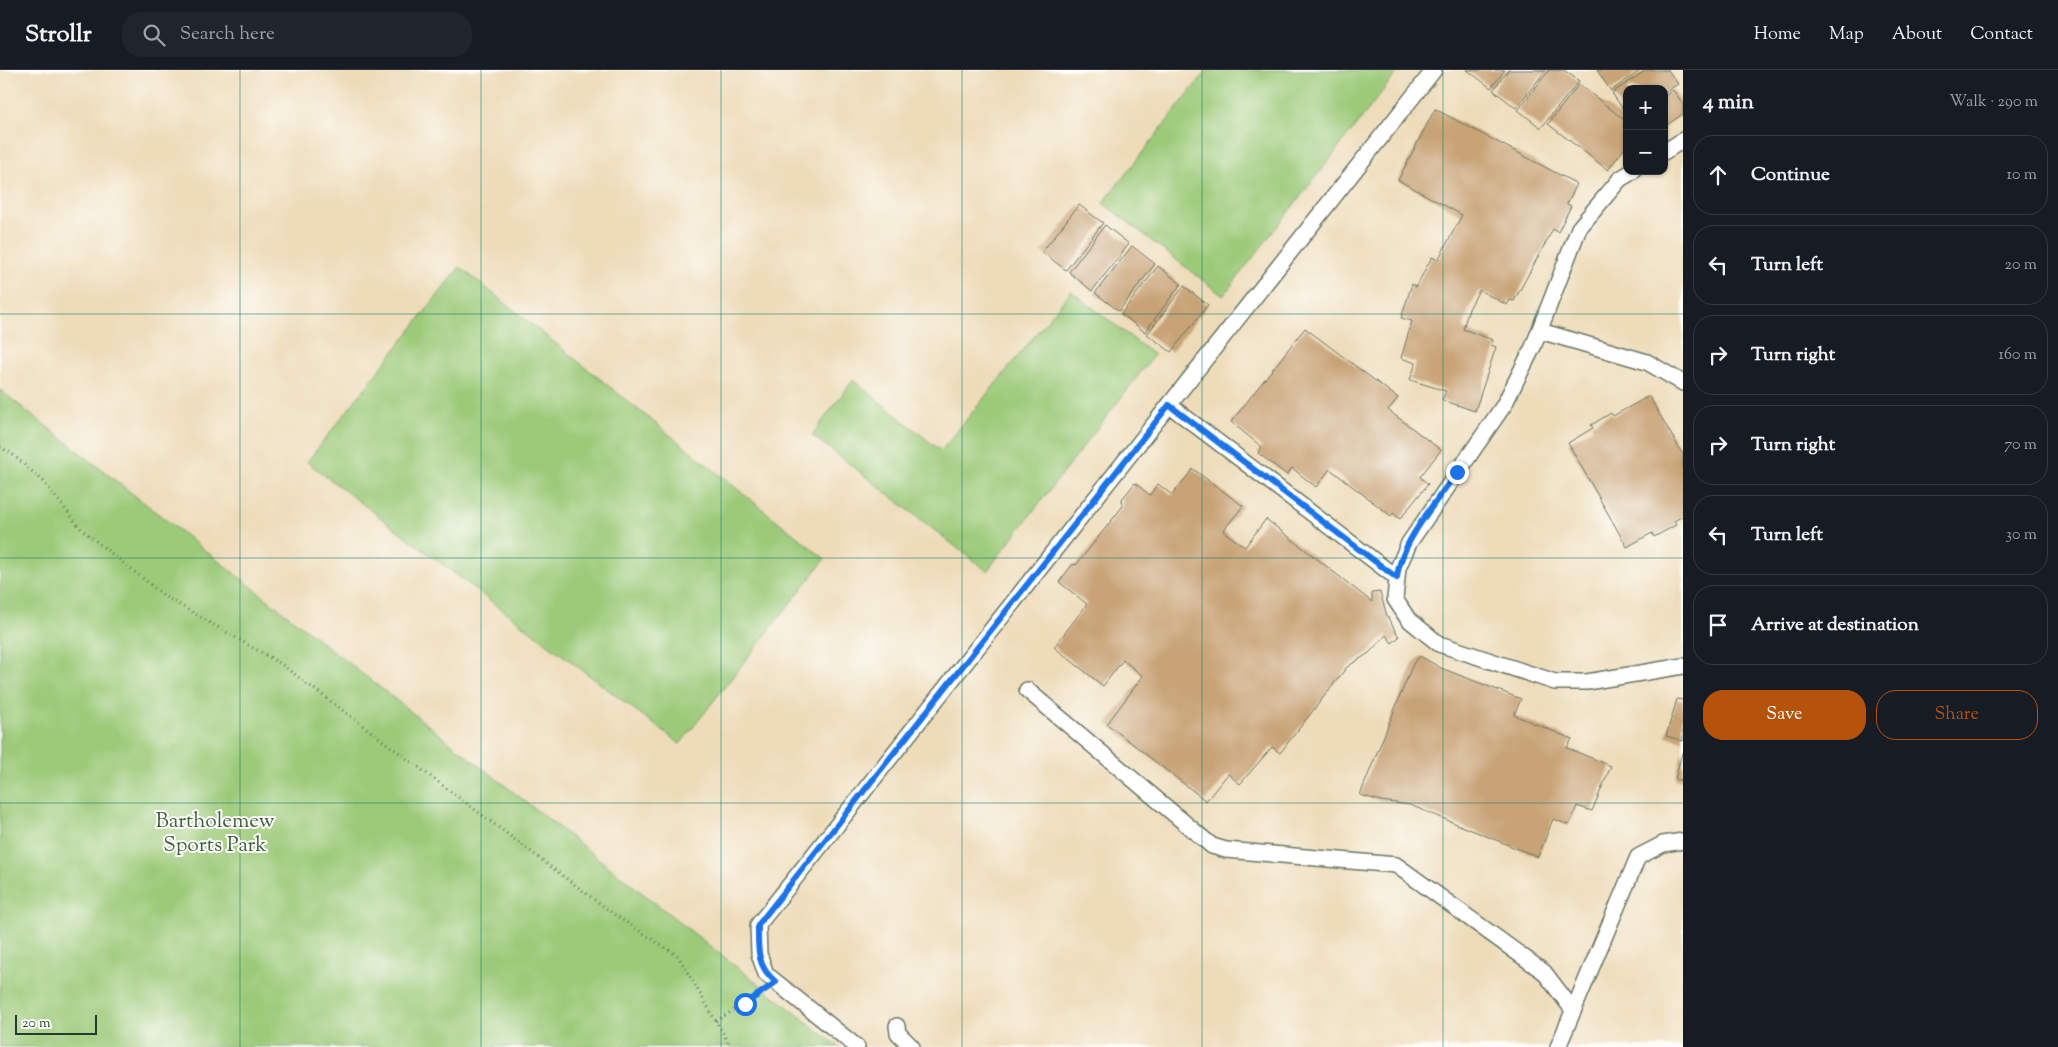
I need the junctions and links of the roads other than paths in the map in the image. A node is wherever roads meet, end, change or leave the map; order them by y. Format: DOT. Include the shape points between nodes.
graph roads {
  1 [pos="1434,70"];
  2 [pos="1683,140"];
  3 [pos="1668,149"];
  4 [pos="1626,175"];
  5 [pos="1540,331"];
  6 [pos="1683,383"];
  7 [pos="1169,405"];
  8 [pos="1397,578"];
  9 [pos="1683,666"];
  10 [pos="1027,690"];
  11 [pos="1683,841"];
  12 [pos="1573,1010"];
  13 [pos="897,1026"];
  14 [pos="856,1047"];
  15 [pos="912,1047"];
  16 [pos="1558,1047"];
  1 -- 7 [label="lane"];
  2 -- 3 [label="lane"];
  4 -- 5 [label="lane" via="1579,228"];
  5 -- 6 [label="lane" via="1647,362"];
  5 -- 8 [label="lane" via="1504,405 1409,543"];
  7 -- 8 [label="lane"];
  7 -- 14 [label="lane" via="758,925 758,954 766,974"];
  8 -- 9 [label="lane" via="1395,598 1408,619 1439,644 1555,682 1587,682"];
  10 -- 12 [label="lane" via="1212,846 1226,850 1396,865 1544,972"];
  11 -- 12 [label="lane" via="1663,844 1638,857"];
  12 -- 16 [label="lane"];
  13 -- 15 [label="lane" via="898,1033"];
}
